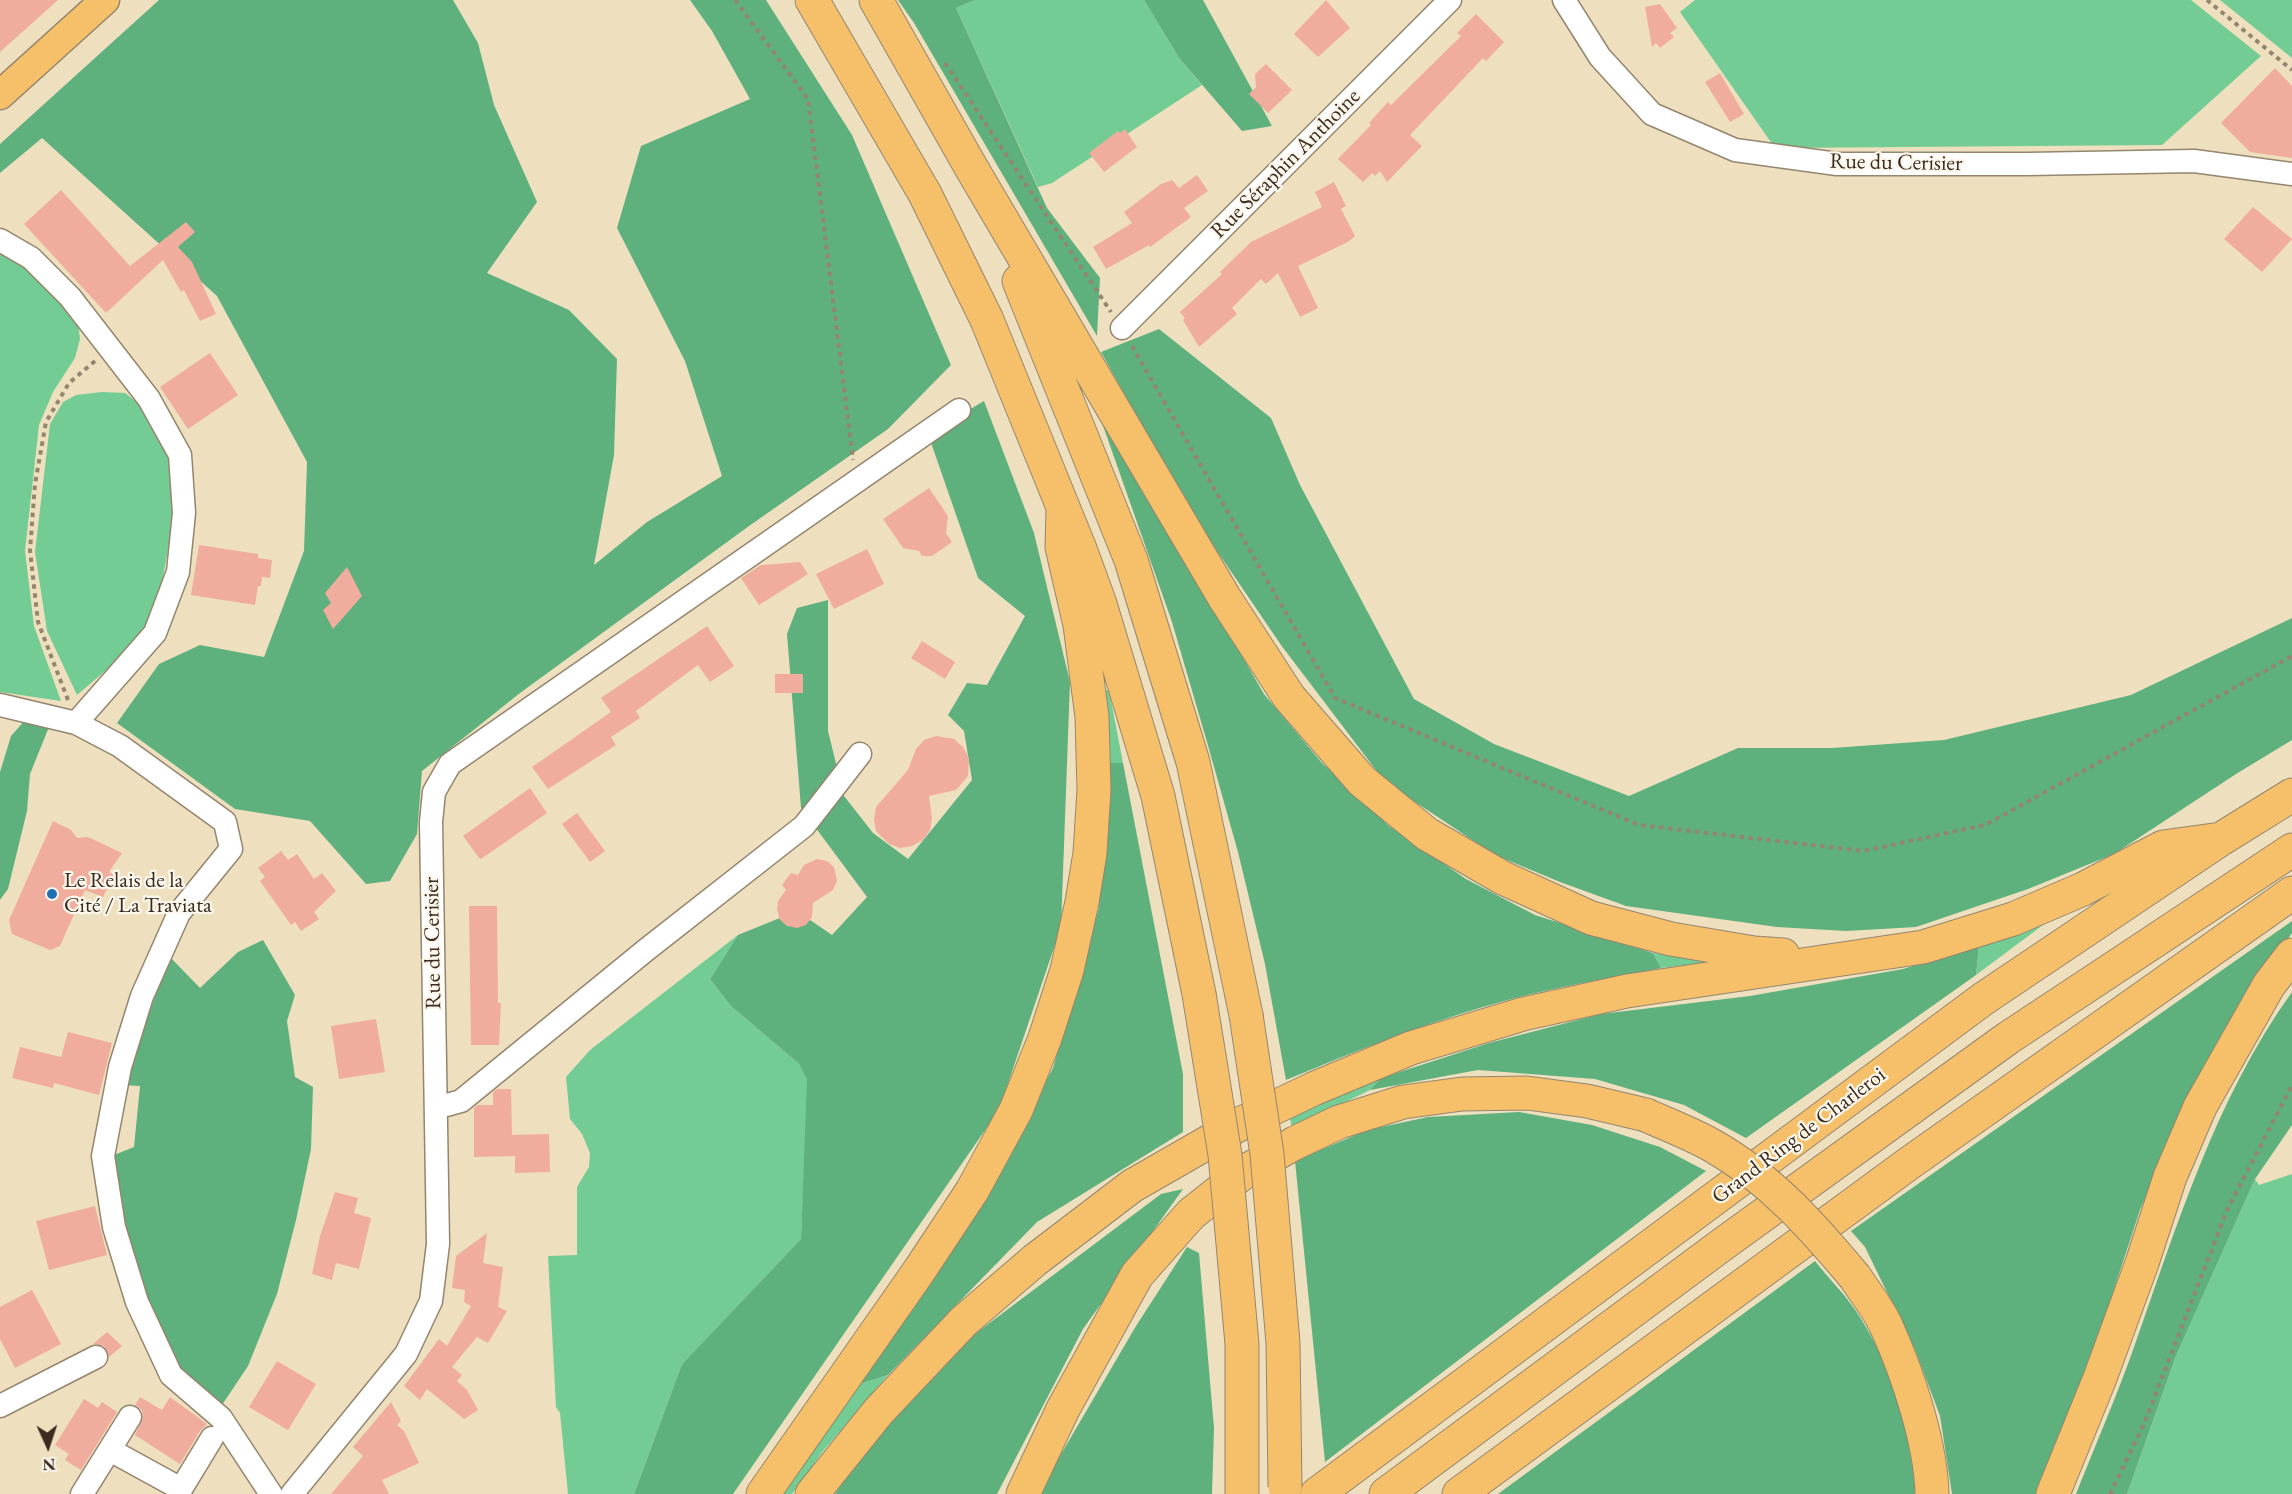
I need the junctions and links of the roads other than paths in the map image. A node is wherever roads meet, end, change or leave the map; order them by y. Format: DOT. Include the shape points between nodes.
graph roads {
  1 [pos="105,0"];
  2 [pos="812,0"];
  3 [pos="876,0"];
  4 [pos="1450,0"];
  5 [pos="1564,0"];
  6 [pos="0,95"];
  7 [pos="972,169"];
  8 [pos="2292,174"];
  9 [pos="0,240"];
  10 [pos="1122,328"];
  11 [pos="958,410"];
  12 [pos="1064,510"];
  13 [pos="0,705"];
  14 [pos="76,723"];
  15 [pos="860,754"];
  16 [pos="2292,795"];
  17 [pos="2221,839"];
  18 [pos="2292,850"];
  19 [pos="2292,893"];
  20 [pos="2292,955"];
  21 [pos="1853,958"];
  22 [pos="436,1108"];
  23 [pos="96,1357"];
  24 [pos="0,1406"];
  25 [pos="130,1417"];
  26 [pos="212,1438"];
  27 [pos="110,1449"];
  28 [pos="179,1492"];
  29 [pos="1286,1492"];
  30 [pos="82,1494"];
  31 [pos="271,1494"];
  32 [pos="292,1494"];
  33 [pos="763,1494"];
  34 [pos="812,1494"];
  35 [pos="1023,1494"];
  36 [pos="1242,1494"];
  37 [pos="1317,1494"];
  38 [pos="1386,1494"];
  39 [pos="1459,1494"];
  40 [pos="1932,1494"];
  41 [pos="2053,1494"];
  1 -- 6 [label="main road"];
  2 -- 12 [label="highway" via="925,194 987,320"];
  3 -- 7 [label="highway"];
  4 -- 10 [label="street, Rue Séraphin Anthoine"];
  5 -- 8 [label="street, Rue du Cerisier" via="1600,57 1652,114 1735,150 1837,164 2194,161"];
  7 -- 21 [label="highway" via="1224,597 1289,697 1362,781 1427,834 1503,878 1591,918 1671,939 1754,953"];
  7 -- 29 [label="highway, bridge" via="1131,560 1193,762 1246,1015 1267,1154 1283,1343"];
  9 -- 14 [label="street" via="31,258 70,297 149,399 180,455 184,513 178,572 155,633"];
  11 -- 22 [label="street, Rue du Cerisier" via="450,764 434,792 431,822"];
  12 -- 33 [label="highway" via="1062,547 1080,625 1092,717 1094,790 1090,854 1067,970 1016,1110 972,1191"];
  12 -- 36 [label="highway, bridge" via="1100,604 1158,796 1199,994 1225,1155 1240,1320"];
  13 -- 14 [label="street"];
  14 -- 31 [label="street" via="120,746 225,822 231,849 179,913 142,996 120,1067 103,1156 114,1227 137,1302 171,1375 220,1418"];
  15 -- 22 [label="street" via="804,826 461,1101"];
  16 -- 17 [label="highway, Grand Ring de Charleroi"];
  17 -- 21 [label="highway" via="2163,847 2083,889 2013,919 1923,947"];
  17 -- 37 [label="highway, Grand Ring de Charleroi" via="1983,999"];
  18 -- 38 [label="highway, Grand Ring de Charleroi" via="2008,1038"];
  19 -- 39 [label="highway" via="1908,1164"];
  20 -- 41 [label="highway" via="2270,985 2200,1107 2170,1177 2104,1367"];
  21 -- 34 [label="highway" via="1627,992 1523,1014 1411,1048 1240,1124 1132,1186 1035,1260 964,1321 878,1412"];
  22 -- 32 [label="street, Rue du Cerisier" via="438,1244 431,1301 406,1354"];
  23 -- 24 [label="street"];
  25 -- 27 [label="street"];
  26 -- 28 [label="street"];
  27 -- 28 [label="street"];
  27 -- 30 [label="street"];
  35 -- 40 [label="highway, bridge" via="1063,1409 1137,1275 1191,1214 1244,1172 1339,1122 1403,1102 1462,1094 1527,1093 1587,1101 1646,1115 1713,1146 1768,1184 1809,1222 1855,1277 1887,1326 1918,1419"];
}
